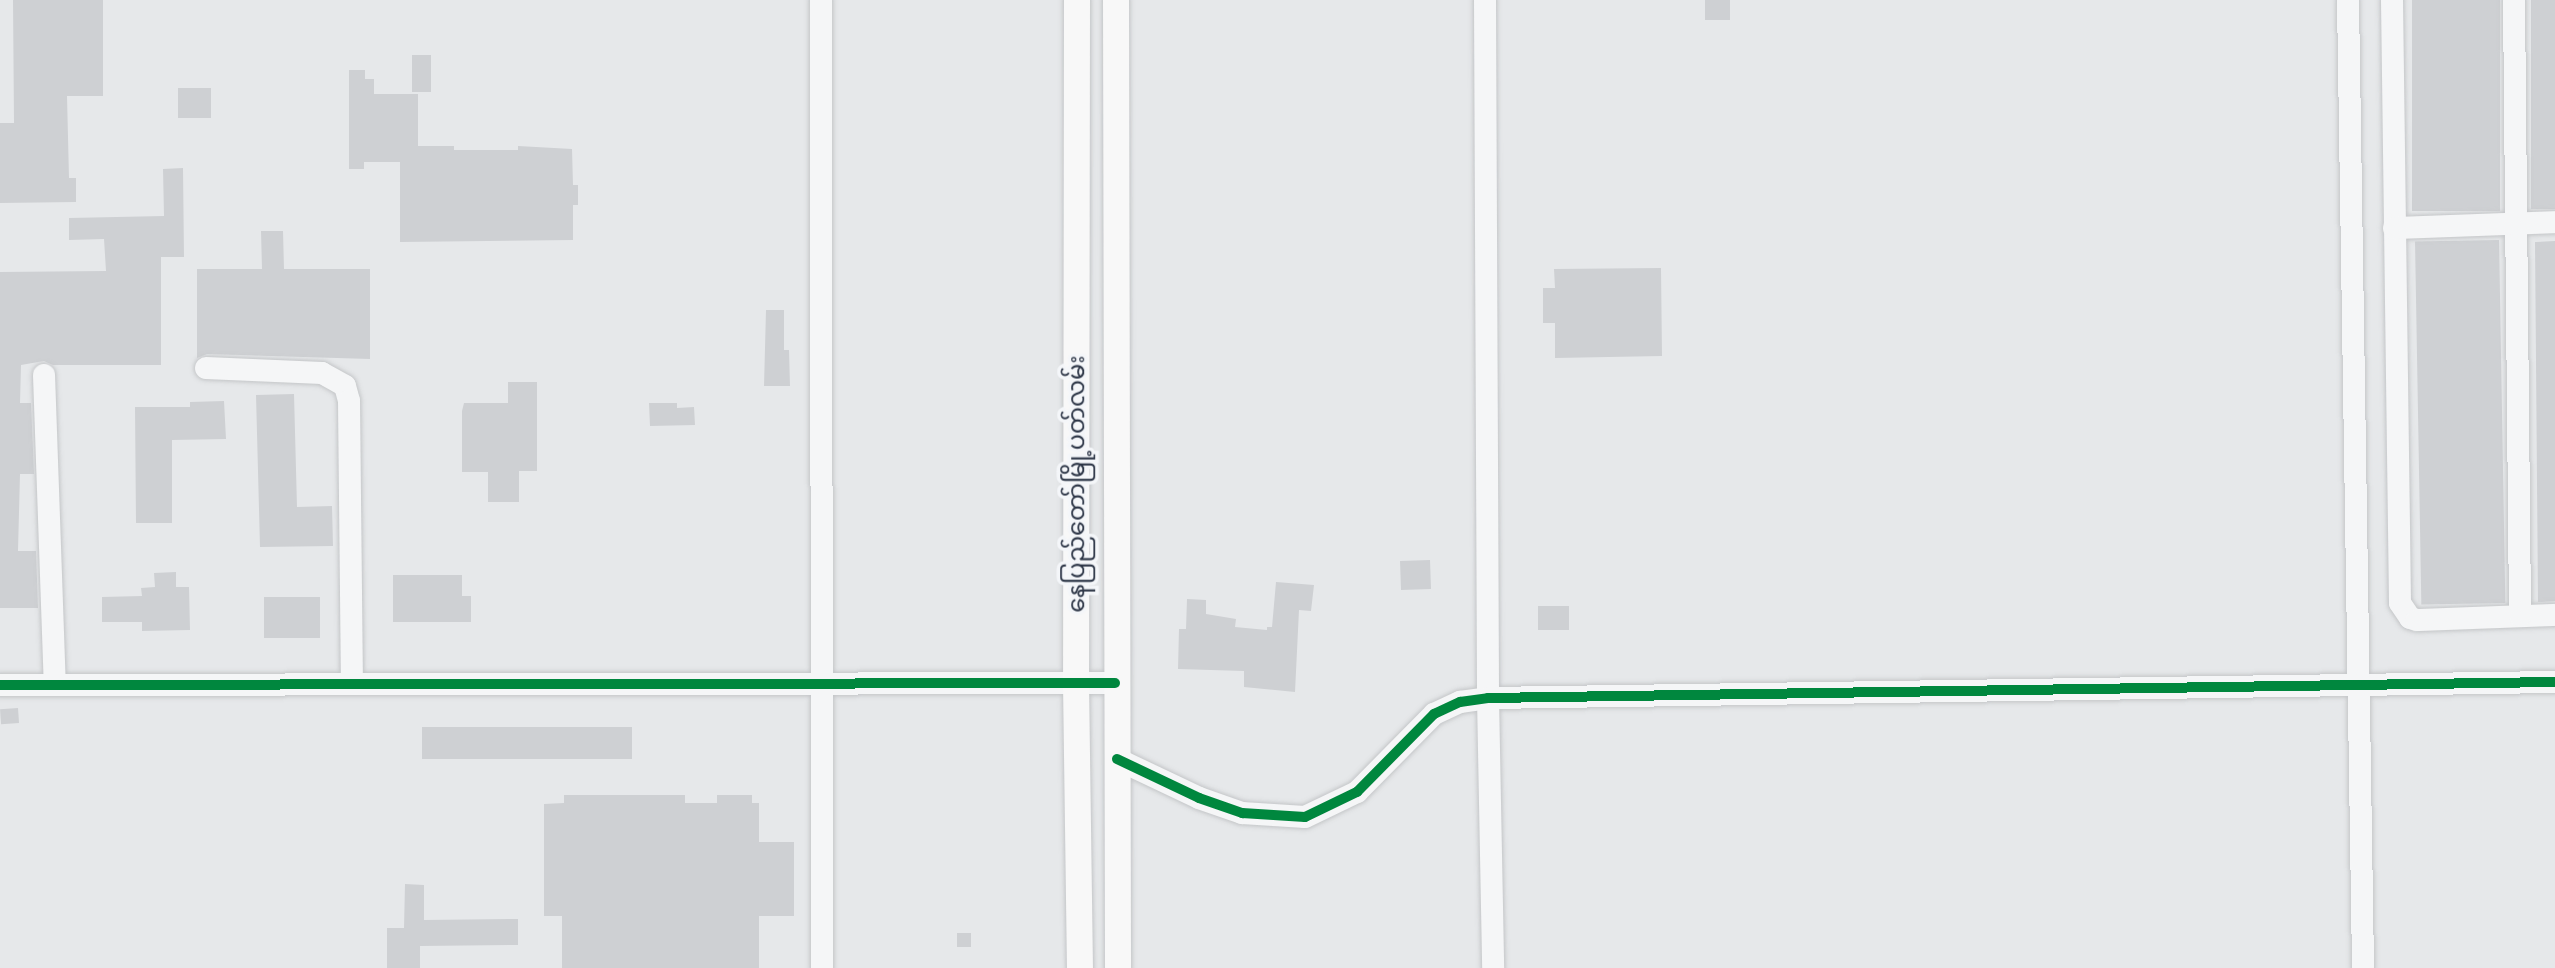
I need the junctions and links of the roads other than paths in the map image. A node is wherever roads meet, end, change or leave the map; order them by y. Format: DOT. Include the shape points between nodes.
graph roads {
  1 [pos="821,0"];
  2 [pos="1077,0"];
  3 [pos="1116,0"];
  4 [pos="1485,0"];
  5 [pos="2348,0"];
  6 [pos="2392,0"];
  7 [pos="2514,0"];
  8 [pos="2517,221"];
  9 [pos="2555,222"];
  10 [pos="2394,228"];
  11 [pos="206,368"];
  12 [pos="44,375"];
  13 [pos="2555,615"];
  14 [pos="2520,616"];
  15 [pos="2555,682"];
  16 [pos="352,683"];
  17 [pos="823,683"];
  18 [pos="1076,683"];
  19 [pos="1115,683"];
  20 [pos="0,685"];
  21 [pos="55,685"];
  22 [pos="2361,685"];
  23 [pos="1488,698"];
  24 [pos="1117,759"];
  25 [pos="822,968"];
  26 [pos="1080,968"];
  27 [pos="1118,968"];
  28 [pos="1493,968"];
  29 [pos="2363,968"];
  1 -- 17 [label="street"];
  2 -- 18 [label="main road, နေပြည်တော်မြို့ပတ်လမ်း"];
  3 -- 19 [label="main road, နေပြည်တော်မြို့ပတ်လမ်း"];
  4 -- 23 [label="street"];
  5 -- 22 [label="street"];
  6 -- 10 [label="street"];
  7 -- 8 [label="street"];
  8 -- 9 [label="street"];
  8 -- 10 [label="street"];
  8 -- 14 [label="street"];
  10 -- 14 [label="street" via="2400,603 2417,620"];
  11 -- 16 [label="street" via="322,373 345,386"];
  12 -- 21 [label="street"];
  13 -- 14 [label="street"];
  15 -- 22 [label="street"];
  16 -- 17 [label="street"];
  16 -- 21 [label="street"];
  17 -- 18 [label="street"];
  17 -- 25 [label="street"];
  18 -- 19 [label="street"];
  18 -- 26 [label="main road, နေပြည်တော်မြို့ပတ်လမ်း"];
  19 -- 24 [label="main road, နေပြည်တော်မြို့ပတ်လမ်း"];
  20 -- 21 [label="street"];
  22 -- 23 [label="street"];
  22 -- 29 [label="street"];
  23 -- 24 [label="street" via="1460,702 1434,714 1357,792 1305,817 1242,813"];
  23 -- 28 [label="street"];
  24 -- 27 [label="main road, နေပြည်တော်မြို့ပတ်လမ်း"];
}
